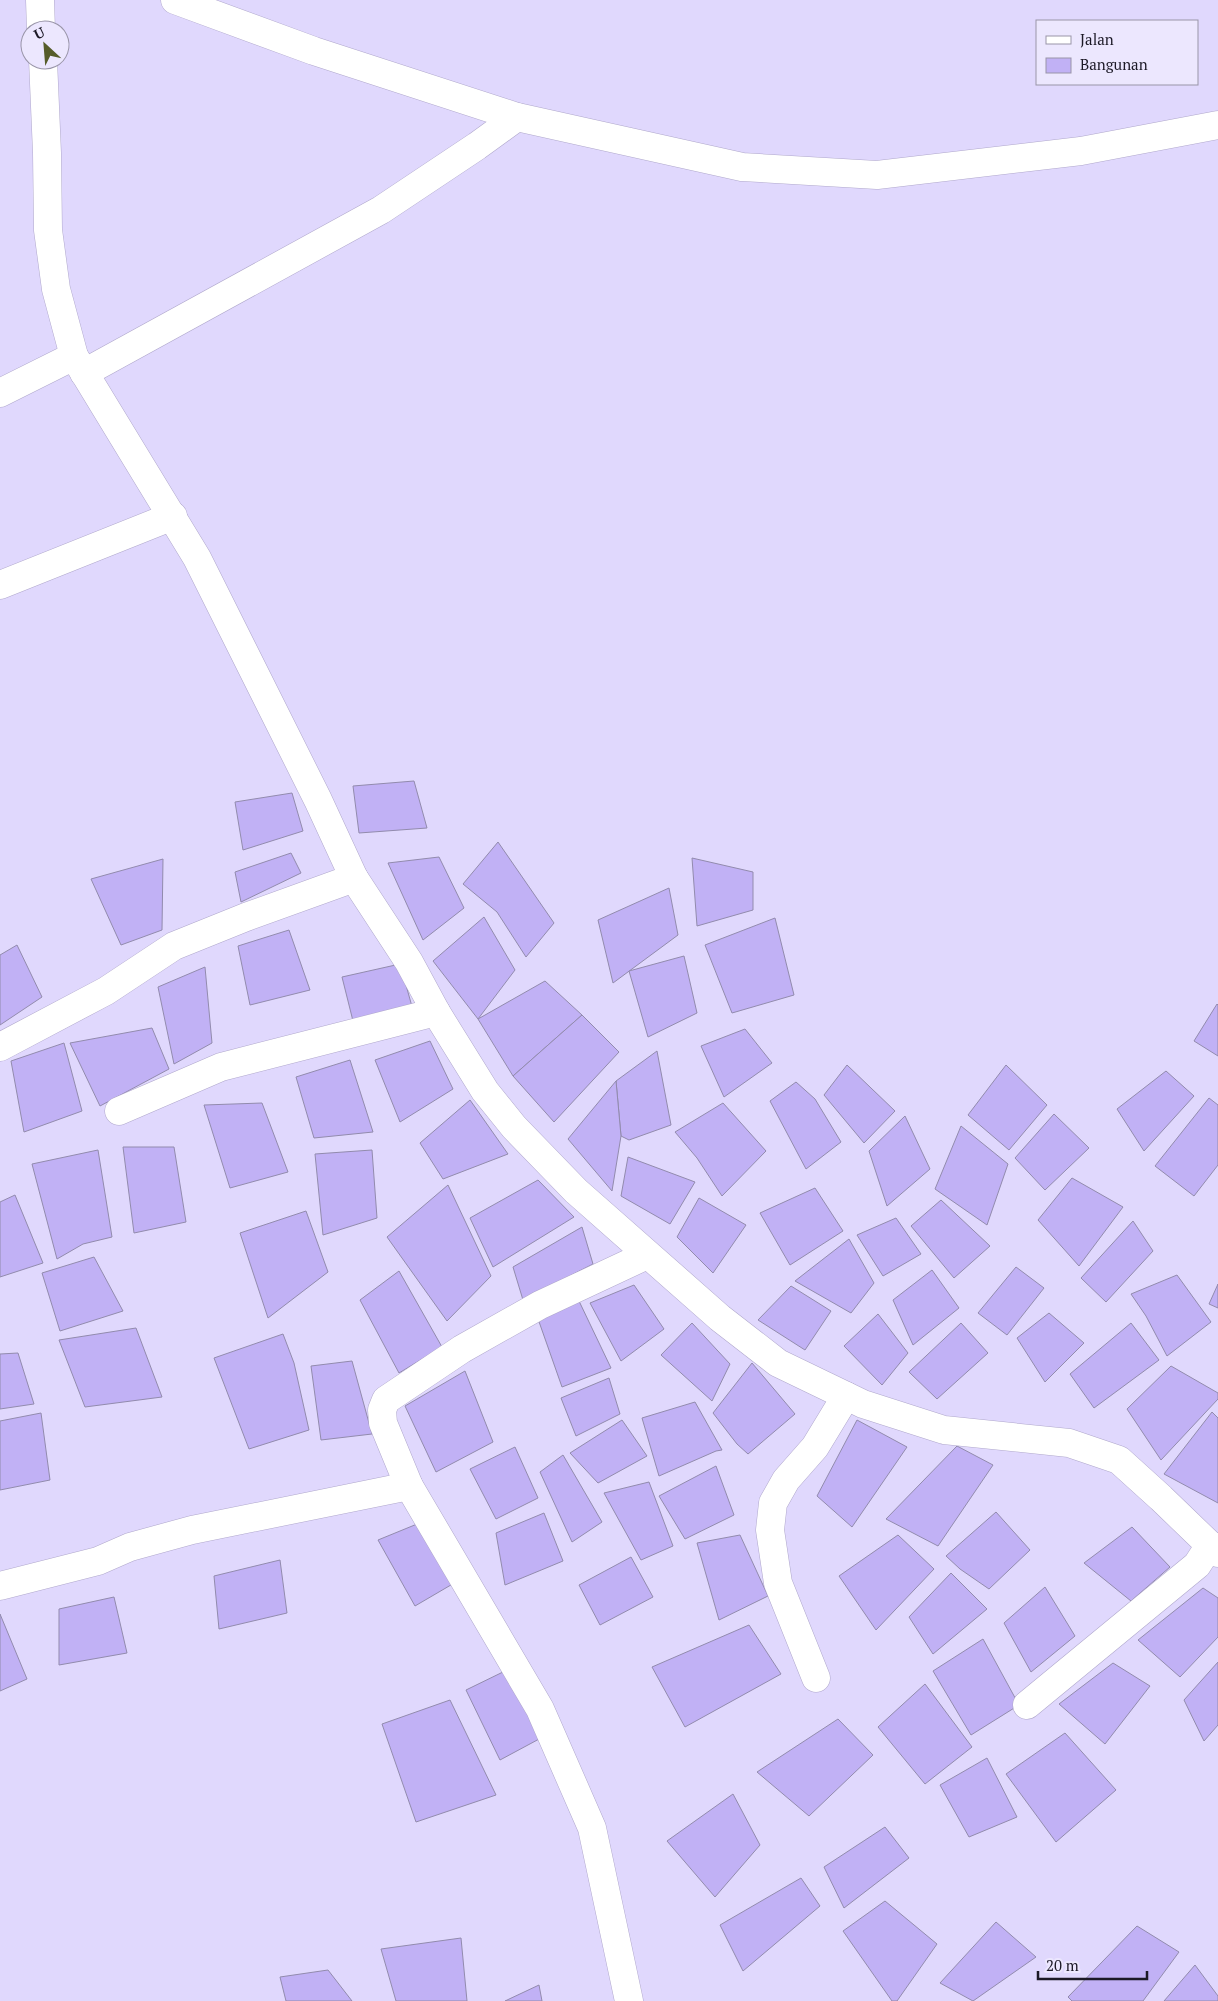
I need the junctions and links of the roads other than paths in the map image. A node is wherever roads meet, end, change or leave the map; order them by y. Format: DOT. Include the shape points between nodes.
graph roads {
  1 [pos="40,0"];
  2 [pos="175,0"];
  3 [pos="41,20"];
  4 [pos="43,70"];
  5 [pos="517,118"];
  6 [pos="1218,124"];
  7 [pos="79,364"];
  8 [pos="0,393"];
  9 [pos="173,516"];
  10 [pos="0,585"];
  11 [pos="354,878"];
  12 [pos="436,1012"];
  13 [pos="0,1047"];
  14 [pos="119,1111"];
  15 [pos="647,1255"];
  16 [pos="846,1396"];
  17 [pos="409,1486"];
  18 [pos="1214,1549"];
  19 [pos="0,1586"];
  20 [pos="816,1678"];
  21 [pos="1027,1705"];
  22 [pos="629,2001"];
  1 -- 3 [label="street"];
  2 -- 5 [label="street" via="314,51"];
  4 -- 7 [label="street" via="48,230 56,289"];
  5 -- 6 [label="street" via="742,167 877,175 1080,151"];
  5 -- 7 [label="street" via="381,210"];
  7 -- 8 [label="street"];
  7 -- 9 [label="street"];
  9 -- 10 [label="street"];
  9 -- 11 [label="street" via="201,566"];
  11 -- 12 [label="street" via="409,962"];
  11 -- 13 [label="street" via="174,946 106,991"];
  12 -- 14 [label="street" via="221,1067"];
  12 -- 15 [label="street" via="485,1091 514,1127 576,1191"];
  15 -- 16 [label="street" via="720,1318 778,1362"];
  15 -- 17 [label="street" via="540,1305 462,1349 386,1400 382,1410 384,1423"];
  16 -- 18 [label="street" via="944,1430 1069,1443 1119,1460"];
  16 -- 20 [label="street" via="815,1447 786,1480 772,1503 770,1530 778,1582"];
  17 -- 19 [label="street" via="192,1530 130,1547 109,1558"];
  17 -- 22 [label="street" via="540,1709 589,1819"];
  18 -- 21 [label="street"];
}
